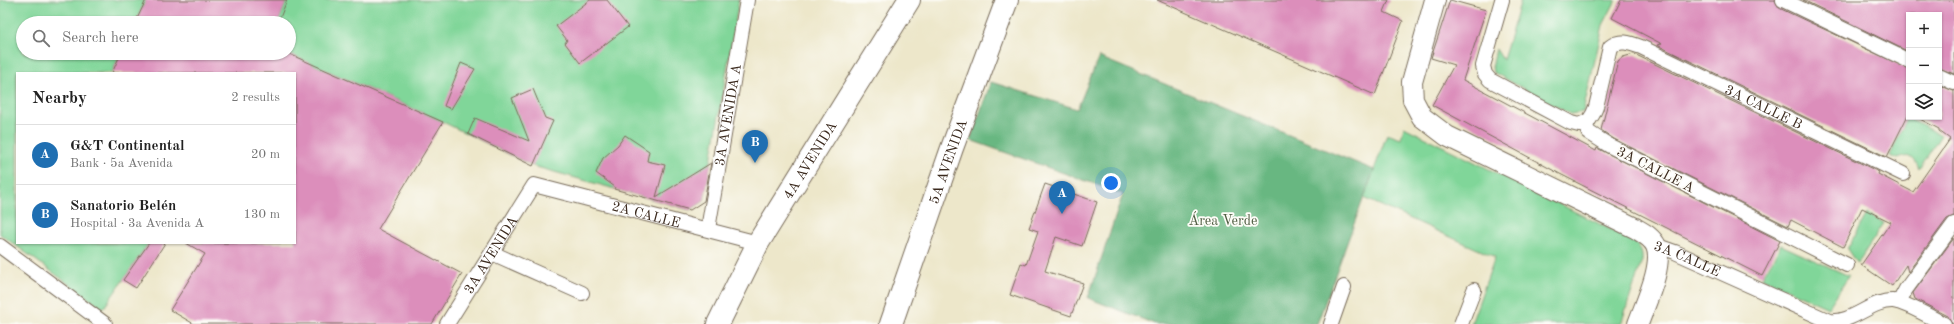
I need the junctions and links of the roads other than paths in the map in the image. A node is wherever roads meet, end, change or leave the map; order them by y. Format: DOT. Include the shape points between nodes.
graph roads {
  1 [pos="746,0"];
  2 [pos="909,0"];
  3 [pos="1008,0"];
  4 [pos="1436,0"];
  5 [pos="1783,0"];
  6 [pos="1500,1"];
  7 [pos="1906,60"];
  8 [pos="1942,77"];
  9 [pos="1954,83"];
  10 [pos="1588,121"];
  11 [pos="1903,174"];
  12 [pos="534,185"];
  13 [pos="1954,224"];
  14 [pos="708,229"];
  15 [pos="758,243"];
  16 [pos="1656,245"];
  17 [pos="0,246"];
  18 [pos="492,253"];
  19 [pos="1847,265"];
  20 [pos="1344,287"];
  21 [pos="1474,290"];
  22 [pos="582,293"];
  23 [pos="1899,302"];
  24 [pos="105,324"];
  25 [pos="448,324"];
  26 [pos="718,324"];
  27 [pos="890,324"];
  28 [pos="1331,324"];
  29 [pos="1462,324"];
  30 [pos="1638,324"];
  31 [pos="1944,324"];
  1 -- 14 [label="street, 3A AVENIDA A"];
  2 -- 15 [label="main road, 4A AVENIDA"];
  3 -- 27 [label="main road, 5A AVENIDA"];
  4 -- 16 [label="main road, 3A CALLE" via="1412,82 1413,100 1422,117 1447,136 1635,228"];
  5 -- 7 [label="street"];
  6 -- 10 [label="street" via="1482,69 1487,77 1571,123 1579,125"];
  8 -- 9 [label="street"];
  10 -- 11 [label="street, 3A CALLE B" via="1596,107 1610,47 1624,42 1656,53"];
  10 -- 19 [label="street, 3A CALLE A" via="1588,132 1610,146"];
  12 -- 14 [label="street, 2A CALLE"];
  12 -- 18 [label="street, 3A AVENIDA"];
  13 -- 23 [label="street"];
  14 -- 15 [label="street, 2A CALLE"];
  15 -- 26 [label="main road, 4A AVENIDA"];
  16 -- 23 [label="street, 3A CALLE" via="1829,321 1842,320 1888,301"];
  16 -- 30 [label="main road" via="1658,267"];
  17 -- 24 [label="street"];
  18 -- 22 [label="street"];
  18 -- 25 [label="street, 3A AVENIDA"];
  20 -- 28 [label="street"];
  21 -- 29 [label="street"];
  23 -- 31 [label="street"];
}
